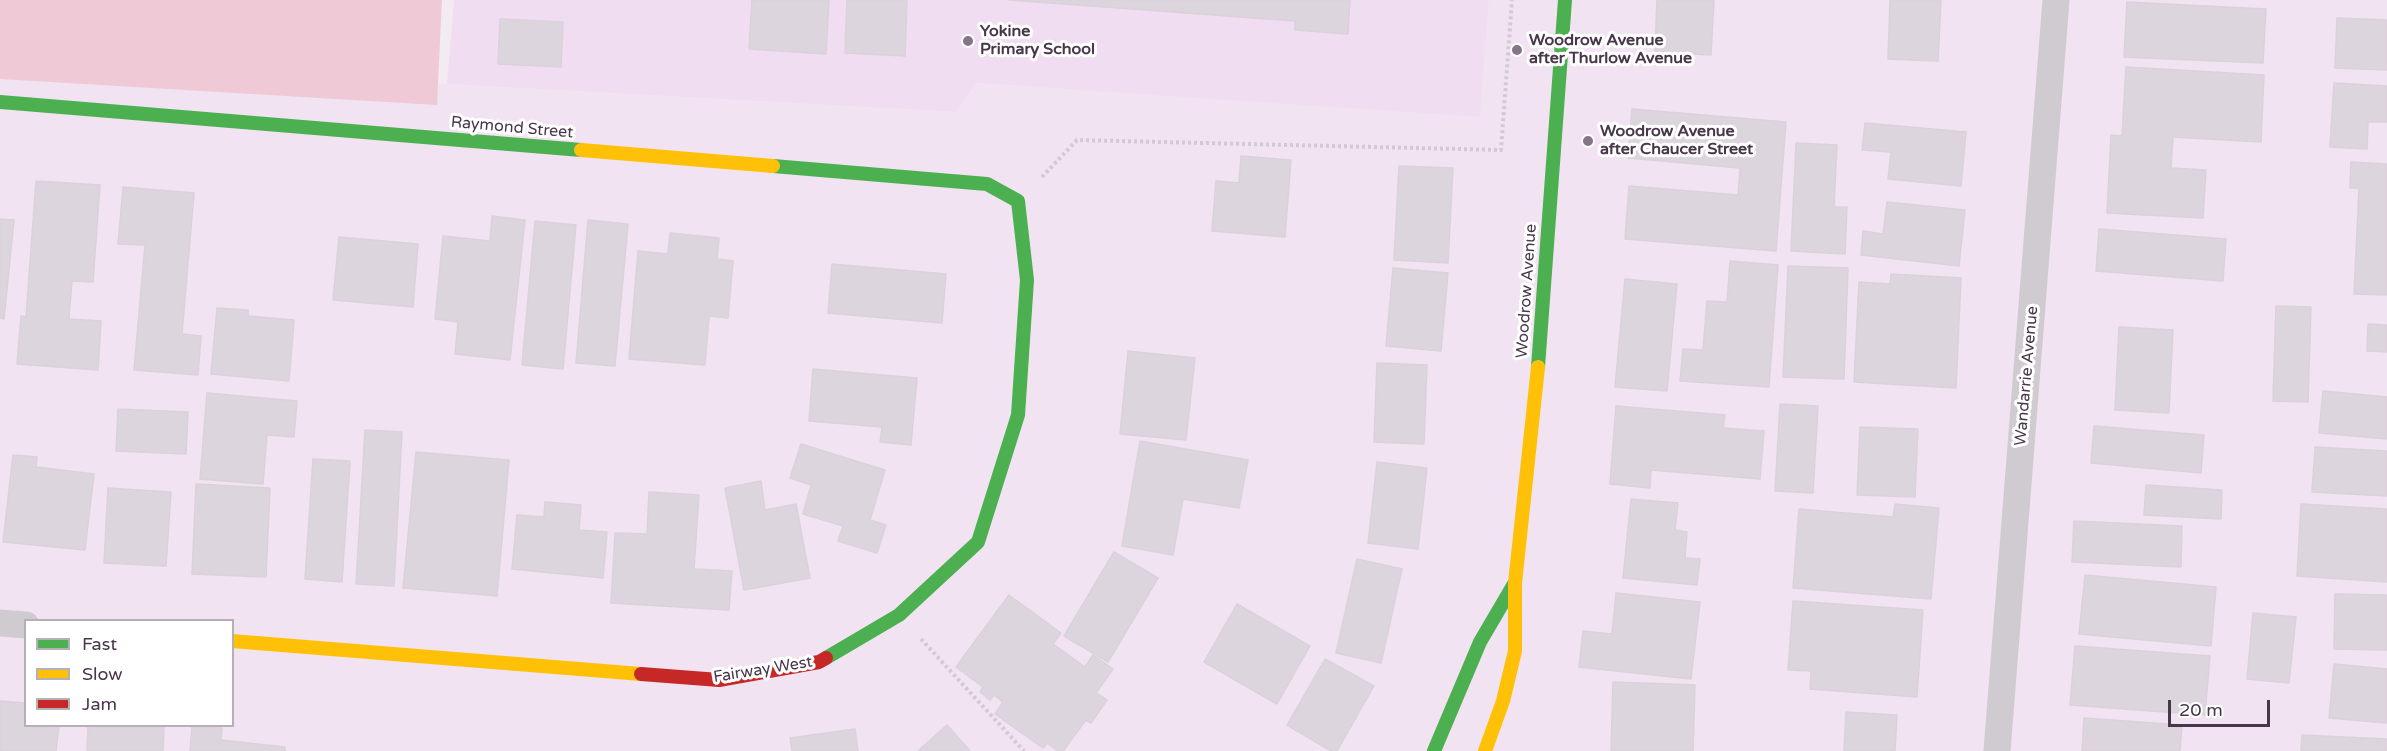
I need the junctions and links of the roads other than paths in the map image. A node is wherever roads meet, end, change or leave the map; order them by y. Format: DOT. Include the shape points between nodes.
graph roads {
  1 [pos="1565,0"];
  2 [pos="2056,0"];
  3 [pos="0,102"];
  4 [pos="1018,201"];
  5 [pos="1515,583"];
  6 [pos="0,623"];
  7 [pos="24,625"];
  8 [pos="234,641"];
  9 [pos="1434,751"];
  10 [pos="1485,751"];
  11 [pos="1997,751"];
  1 -- 5 [label="street, Woodrow Avenue" via="1535,405"];
  2 -- 11 [label="street, Wandarrie Avenue"];
  3 -- 4 [label="street, Raymond Street" via="987,184"];
  4 -- 8 [label="street, Fairway West" via="1027,280 1018,416 978,542 899,615 819,662 719,680"];
  5 -- 9 [label="street, Woodrow Avenue" via="1480,642"];
  5 -- 10 [label="street, Woodrow Avenue" via="1515,651"];
  6 -- 7 [label="street"];
}
